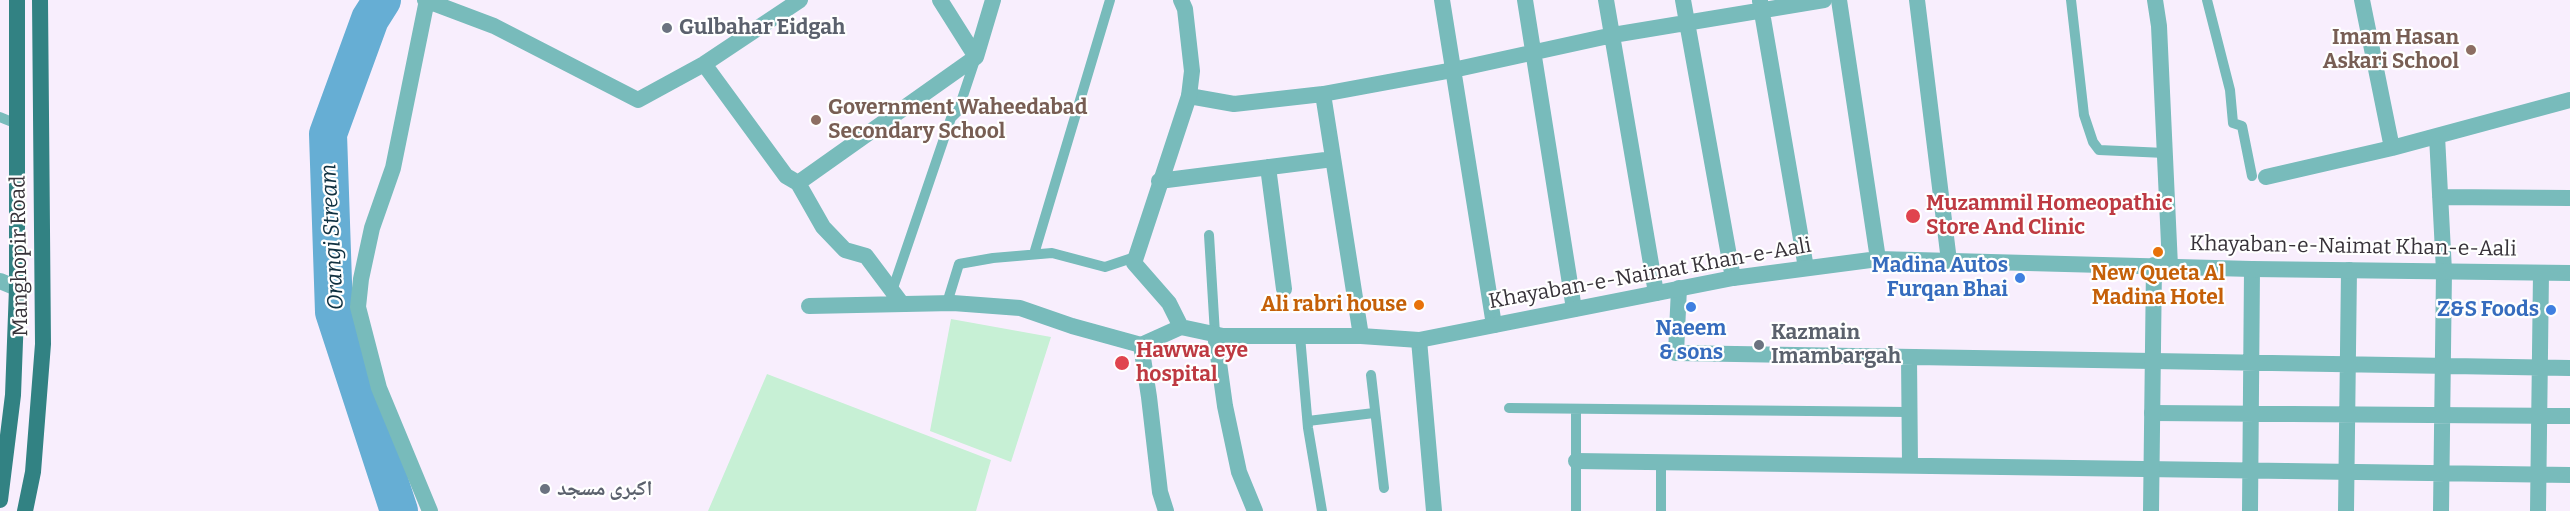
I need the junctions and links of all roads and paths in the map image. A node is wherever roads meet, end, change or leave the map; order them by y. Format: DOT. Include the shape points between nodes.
graph roads {
  1 [pos="17,0"];
  2 [pos="39,0"];
  3 [pos="426,0"];
  4 [pos="800,0"];
  5 [pos="940,0"];
  6 [pos="993,0"];
  7 [pos="1110,0"];
  8 [pos="1181,0"];
  9 [pos="1442,0"];
  10 [pos="1525,0"];
  11 [pos="1606,0"];
  12 [pos="1683,0"];
  13 [pos="1824,0"];
  14 [pos="1839,0"];
  15 [pos="1917,0"];
  16 [pos="2071,0"];
  17 [pos="2155,0"];
  18 [pos="2207,0"];
  19 [pos="2362,0"];
  20 [pos="1761,5"];
  21 [pos="1687,23"];
  22 [pos="1613,35"];
  23 [pos="1534,53"];
  24 [pos="976,57"];
  25 [pos="704,64"];
  26 [pos="1453,70"];
  27 [pos="1323,94"];
  28 [pos="1189,96"];
  29 [pos="2570,100"];
  30 [pos="0,117"];
  31 [pos="17,124"];
  32 [pos="2437,136"];
  33 [pos="2392,148"];
  34 [pos="2165,153"];
  35 [pos="1333,159"];
  36 [pos="1268,167"];
  37 [pos="2259,176"];
  38 [pos="1159,181"];
  39 [pos="798,183"];
  40 [pos="2440,197"];
  41 [pos="2570,198"];
  42 [pos="1209,235"];
  43 [pos="1034,254"];
  44 [pos="1135,257"];
  45 [pos="1878,259"];
  46 [pos="1949,261"];
  47 [pos="2162,266"];
  48 [pos="1806,268"];
  49 [pos="2252,269"];
  50 [pos="2349,270"];
  51 [pos="2444,272"];
  52 [pos="2541,273"];
  53 [pos="2570,273"];
  54 [pos="1733,278"];
  55 [pos="0,281"];
  56 [pos="17,288"];
  57 [pos="1679,288"];
  58 [pos="1284,289"];
  59 [pos="1656,293"];
  60 [pos="897,297"];
  61 [pos="947,303"];
  62 [pos="809,306"];
  63 [pos="1574,309"];
  64 [pos="1494,325"];
  65 [pos="1181,327"];
  66 [pos="1215,334"];
  67 [pos="1300,336"];
  68 [pos="1361,336"];
  69 [pos="1419,340"];
  70 [pos="1141,345"];
  71 [pos="1909,357"];
  72 [pos="2153,361"];
  73 [pos="2251,363"];
  74 [pos="2348,364"];
  75 [pos="2443,366"];
  76 [pos="2540,368"];
  77 [pos="2570,368"];
  78 [pos="1371,375"];
  79 [pos="6,392"];
  80 [pos="1509,408"];
  81 [pos="1575,409"];
  82 [pos="1909,412"];
  83 [pos="2251,412"];
  84 [pos="1374,413"];
  85 [pos="2152,413"];
  86 [pos="2442,413"];
  87 [pos="2347,414"];
  88 [pos="2539,416"];
  89 [pos="2570,416"];
  90 [pos="1308,421"];
  91 [pos="1576,461"];
  92 [pos="1661,461"];
  93 [pos="3,464"];
  94 [pos="1910,465"];
  95 [pos="2152,469"];
  96 [pos="2250,470"];
  97 [pos="2346,472"];
  98 [pos="2441,473"];
  99 [pos="2538,475"];
  100 [pos="2570,475"];
  101 [pos="1384,488"];
  102 [pos="0,500"];
  103 [pos="25,511"];
  104 [pos="430,511"];
  105 [pos="1166,511"];
  106 [pos="1255,511"];
  107 [pos="1322,511"];
  108 [pos="1434,511"];
  109 [pos="1576,511"];
  110 [pos="1661,511"];
  111 [pos="2151,511"];
  112 [pos="2250,511"];
  113 [pos="2346,511"];
  114 [pos="2440,511"];
  115 [pos="2538,511"];
  1 -- 31 [label="main road, Manghopir Road"];
  2 -- 103 [label="main road, Manghopir Road" via="43,344 33,472"];
  3 -- 25 [label="street" via="494,26 638,100"];
  3 -- 104 [label="street" via="393,168 372,228 358,307 379,388"];
  4 -- 25 [label="street"];
  5 -- 24 [label="street"];
  6 -- 24 [label="street"];
  7 -- 43 [label="lane"];
  8 -- 28 [label="street" via="1192,71"];
  9 -- 26 [label="street"];
  10 -- 23 [label="street"];
  11 -- 22 [label="street"];
  12 -- 21 [label="street"];
  13 -- 20 [label="street"];
  14 -- 45 [label="street"];
  15 -- 46 [label="street"];
  16 -- 34 [label="lane" via="2084,115 2093,142 2099,150"];
  17 -- 34 [label="street"];
  18 -- 37 [label="lane" via="2230,90 2234,123 2242,126"];
  19 -- 33 [label="street"];
  20 -- 21 [label="street"];
  20 -- 48 [label="street"];
  21 -- 22 [label="street"];
  21 -- 54 [label="street"];
  22 -- 23 [label="street"];
  22 -- 59 [label="street"];
  23 -- 26 [label="street"];
  23 -- 63 [label="street"];
  24 -- 39 [label="street"];
  24 -- 60 [label="lane" via="958,111 951,118"];
  25 -- 39 [label="street" via="786,176"];
  26 -- 27 [label="street"];
  26 -- 64 [label="street"];
  27 -- 28 [label="street" via="1234,104"];
  27 -- 35 [label="street"];
  28 -- 38 [label="street"];
  29 -- 32 [label="street"];
  30 -- 31 [label="lane"];
  31 -- 56 [label="main road, Manghopir Road"];
  32 -- 33 [label="street"];
  32 -- 40 [label="street"];
  33 -- 37 [label="street"];
  34 -- 47 [label="street"];
  35 -- 36 [label="street"];
  35 -- 68 [label="street"];
  36 -- 38 [label="street"];
  36 -- 58 [label="street"];
  38 -- 44 [label="street"];
  39 -- 60 [label="street" via="823,227 845,250 866,256"];
  40 -- 41 [label="street"];
  40 -- 51 [label="street"];
  42 -- 66 [label="lane"];
  43 -- 44 [label="lane" via="1052,253 1105,267"];
  43 -- 61 [label="lane" via="959,264"];
  44 -- 65 [label="street" via="1134,263 1169,303"];
  45 -- 46 [label="street, Khayaban-e-Naimat Khan-e-Aali"];
  45 -- 48 [label="street, Khayaban-e-Naimat Khan-e-Aali"];
  46 -- 47 [label="street, Khayaban-e-Naimat Khan-e-Aali"];
  47 -- 49 [label="street, Khayaban-e-Naimat Khan-e-Aali"];
  47 -- 72 [label="street"];
  48 -- 54 [label="street, Khayaban-e-Naimat Khan-e-Aali"];
  49 -- 50 [label="street, Khayaban-e-Naimat Khan-e-Aali"];
  49 -- 73 [label="street"];
  50 -- 51 [label="street, Khayaban-e-Naimat Khan-e-Aali"];
  50 -- 74 [label="street"];
  51 -- 52 [label="street, Khayaban-e-Naimat Khan-e-Aali"];
  51 -- 75 [label="street"];
  52 -- 53 [label="street, Khayaban-e-Naimat Khan-e-Aali"];
  52 -- 76 [label="street"];
  54 -- 57 [label="street, Khayaban-e-Naimat Khan-e-Aali"];
  55 -- 56 [label="street"];
  56 -- 79 [label="main road, Manghopir Road"];
  57 -- 59 [label="street, Khayaban-e-Naimat Khan-e-Aali"];
  57 -- 71 [label="street" via="1676,352"];
  59 -- 63 [label="street, Khayaban-e-Naimat Khan-e-Aali"];
  60 -- 61 [label="street"];
  60 -- 62 [label="street"];
  61 -- 70 [label="street" via="1020,308"];
  63 -- 64 [label="street, Khayaban-e-Naimat Khan-e-Aali"];
  64 -- 69 [label="street, Khayaban-e-Naimat Khan-e-Aali"];
  65 -- 66 [label="street, Khayaban-e-Naimat Khan-e-Aali"];
  65 -- 70 [label="street"];
  66 -- 67 [label="street, Khayaban-e-Naimat Khan-e-Aali"];
  66 -- 106 [label="street" via="1239,472"];
  67 -- 68 [label="street, Khayaban-e-Naimat Khan-e-Aali"];
  67 -- 90 [label="lane"];
  68 -- 69 [label="street, Khayaban-e-Naimat Khan-e-Aali"];
  69 -- 108 [label="street"];
  70 -- 105 [label="street" via="1160,492"];
  71 -- 72 [label="street"];
  71 -- 82 [label="street"];
  72 -- 73 [label="street"];
  72 -- 85 [label="street"];
  73 -- 74 [label="street"];
  73 -- 83 [label="street"];
  74 -- 75 [label="street"];
  74 -- 87 [label="street"];
  75 -- 76 [label="street"];
  75 -- 86 [label="street"];
  76 -- 77 [label="street"];
  76 -- 88 [label="street"];
  78 -- 84 [label="lane"];
  79 -- 93 [label="main road, Manghopir Road"];
  80 -- 81 [label="lane"];
  81 -- 82 [label="lane"];
  81 -- 91 [label="lane"];
  82 -- 94 [label="street"];
  83 -- 85 [label="street"];
  83 -- 87 [label="street"];
  83 -- 96 [label="street"];
  84 -- 90 [label="lane"];
  84 -- 101 [label="lane"];
  85 -- 95 [label="street"];
  86 -- 87 [label="street"];
  86 -- 88 [label="street"];
  86 -- 98 [label="street"];
  87 -- 97 [label="street"];
  88 -- 89 [label="street"];
  88 -- 99 [label="street"];
  90 -- 107 [label="lane"];
  91 -- 92 [label="street"];
  91 -- 109 [label="lane"];
  92 -- 94 [label="street"];
  92 -- 110 [label="lane"];
  93 -- 102 [label="main road, Manghopir Road"];
  94 -- 95 [label="street"];
  95 -- 96 [label="street"];
  95 -- 111 [label="street"];
  96 -- 97 [label="street"];
  96 -- 112 [label="street"];
  97 -- 98 [label="street"];
  97 -- 113 [label="street"];
  98 -- 99 [label="street"];
  98 -- 114 [label="street"];
  99 -- 100 [label="street"];
  99 -- 115 [label="street"];
}
